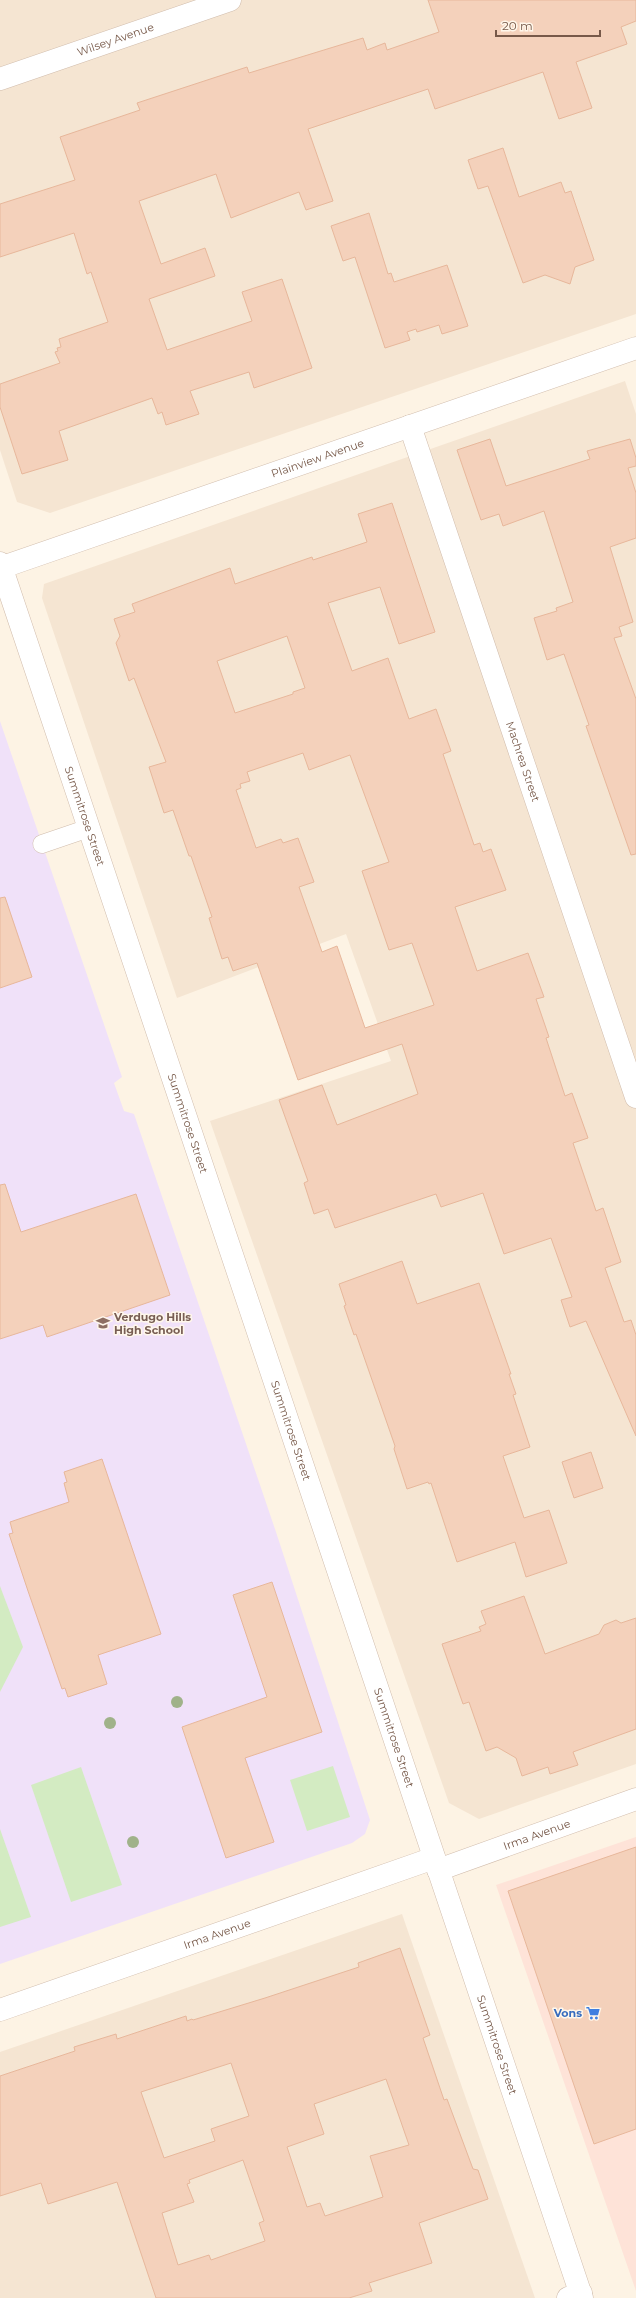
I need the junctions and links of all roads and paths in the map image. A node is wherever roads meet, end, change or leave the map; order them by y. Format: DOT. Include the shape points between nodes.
graph roads {
  1 [pos="230,0"];
  2 [pos="0,79"];
  3 [pos="636,348"];
  4 [pos="410,426"];
  5 [pos="0,566"];
  6 [pos="89,828"];
  7 [pos="42,844"];
  8 [pos="636,1097"];
  9 [pos="636,1799"];
  10 [pos="436,1864"];
  11 [pos="0,2010"];
  12 [pos="577,2296"];
  1 -- 2 [label="street, Wilsey Avenue"];
  3 -- 4 [label="street, Plainview Avenue"];
  4 -- 5 [label="street, Plainview Avenue"];
  4 -- 8 [label="street, Machrea Street"];
  5 -- 6 [label="street, Summitrose Street"];
  6 -- 7 [label="lane"];
  6 -- 10 [label="street, Summitrose Street"];
  9 -- 10 [label="street, Irma Avenue"];
  10 -- 11 [label="street, Irma Avenue"];
  10 -- 12 [label="street, Summitrose Street"];
}
